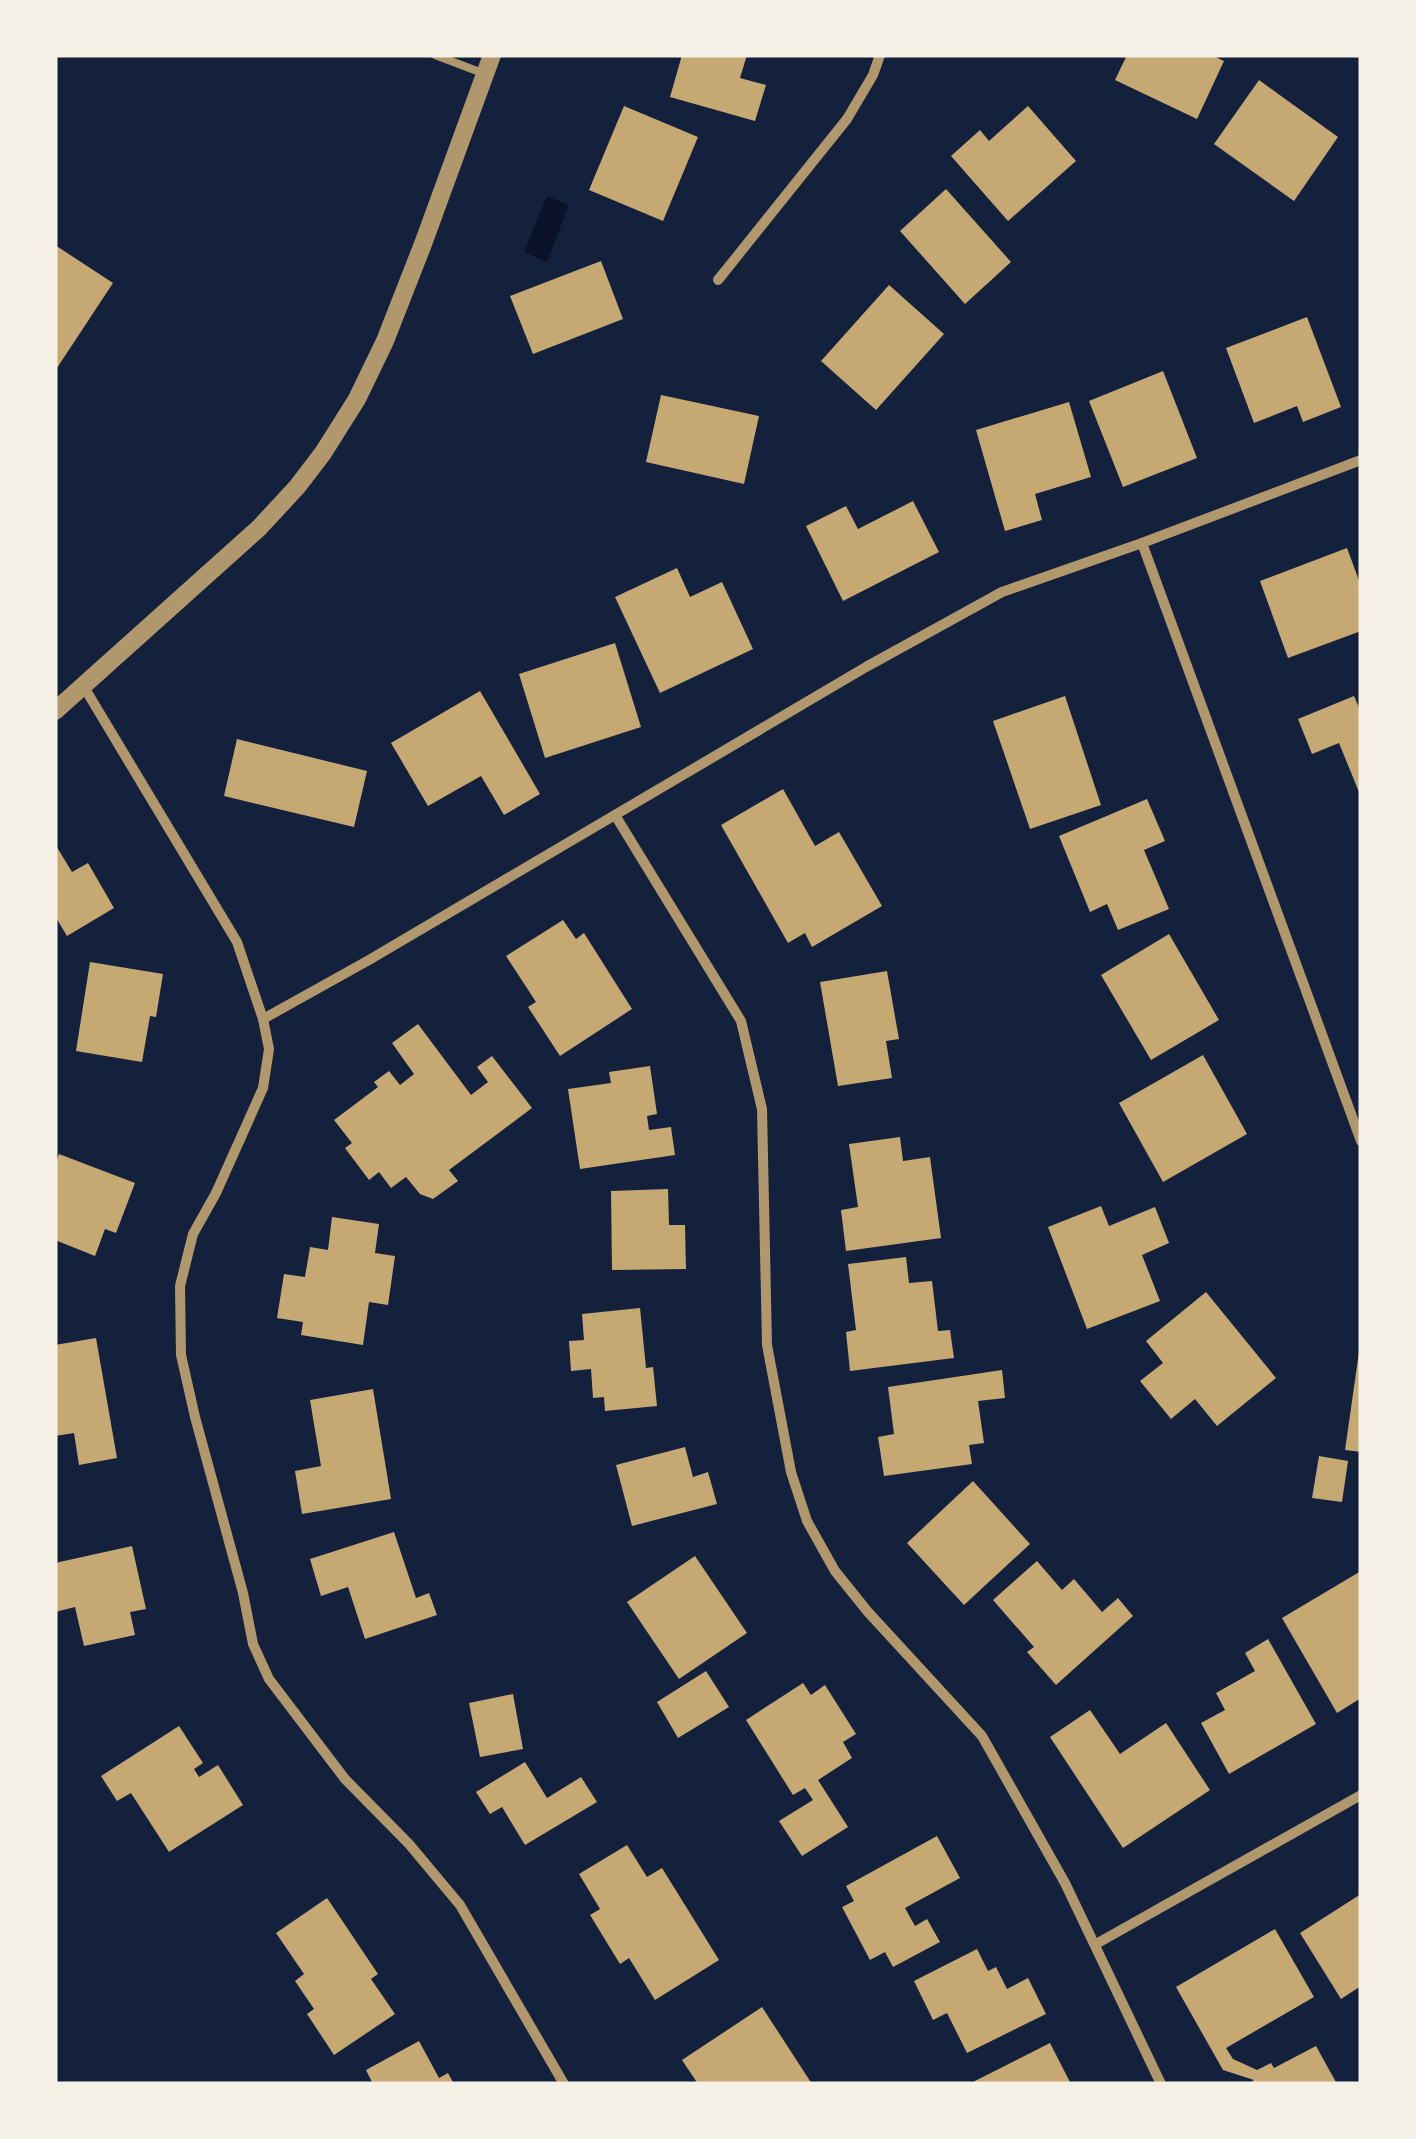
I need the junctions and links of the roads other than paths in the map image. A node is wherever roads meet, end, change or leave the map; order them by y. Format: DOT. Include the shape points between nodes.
graph roads {
  1 [pos="436,55"];
  2 [pos="492,55"];
  3 [pos="880,55"];
  4 [pos="485,74"];
  5 [pos="718,280"];
  6 [pos="1361,460"];
  7 [pos="1142,543"];
  8 [pos="84,687"];
  9 [pos="55,711"];
  10 [pos="615,815"];
  11 [pos="263,1019"];
  12 [pos="1361,1141"];
  13 [pos="1361,1795"];
  14 [pos="1096,1944"];
  15 [pos="564,2084"];
  16 [pos="1162,2084"];
  1 -- 4 [label="lane"];
  2 -- 4 [label="street"];
  3 -- 5 [label="street" via="848,119"];
  4 -- 8 [label="street" via="385,341 323,453 259,528"];
  6 -- 7 [label="street"];
  7 -- 10 [label="street" via="1002,592"];
  7 -- 12 [label="street"];
  8 -- 9 [label="street"];
  8 -- 11 [label="street" via="237,942"];
  10 -- 11 [label="street"];
  10 -- 14 [label="street" via="740,1021 762,1108 767,1345 807,1521 868,1612 982,1736"];
  11 -- 15 [label="street" via="270,1049 264,1088 193,1234 180,1286 181,1355 254,1644 270,1678 345,1779 460,1905"];
  13 -- 14 [label="street"];
  14 -- 16 [label="street"];
}
